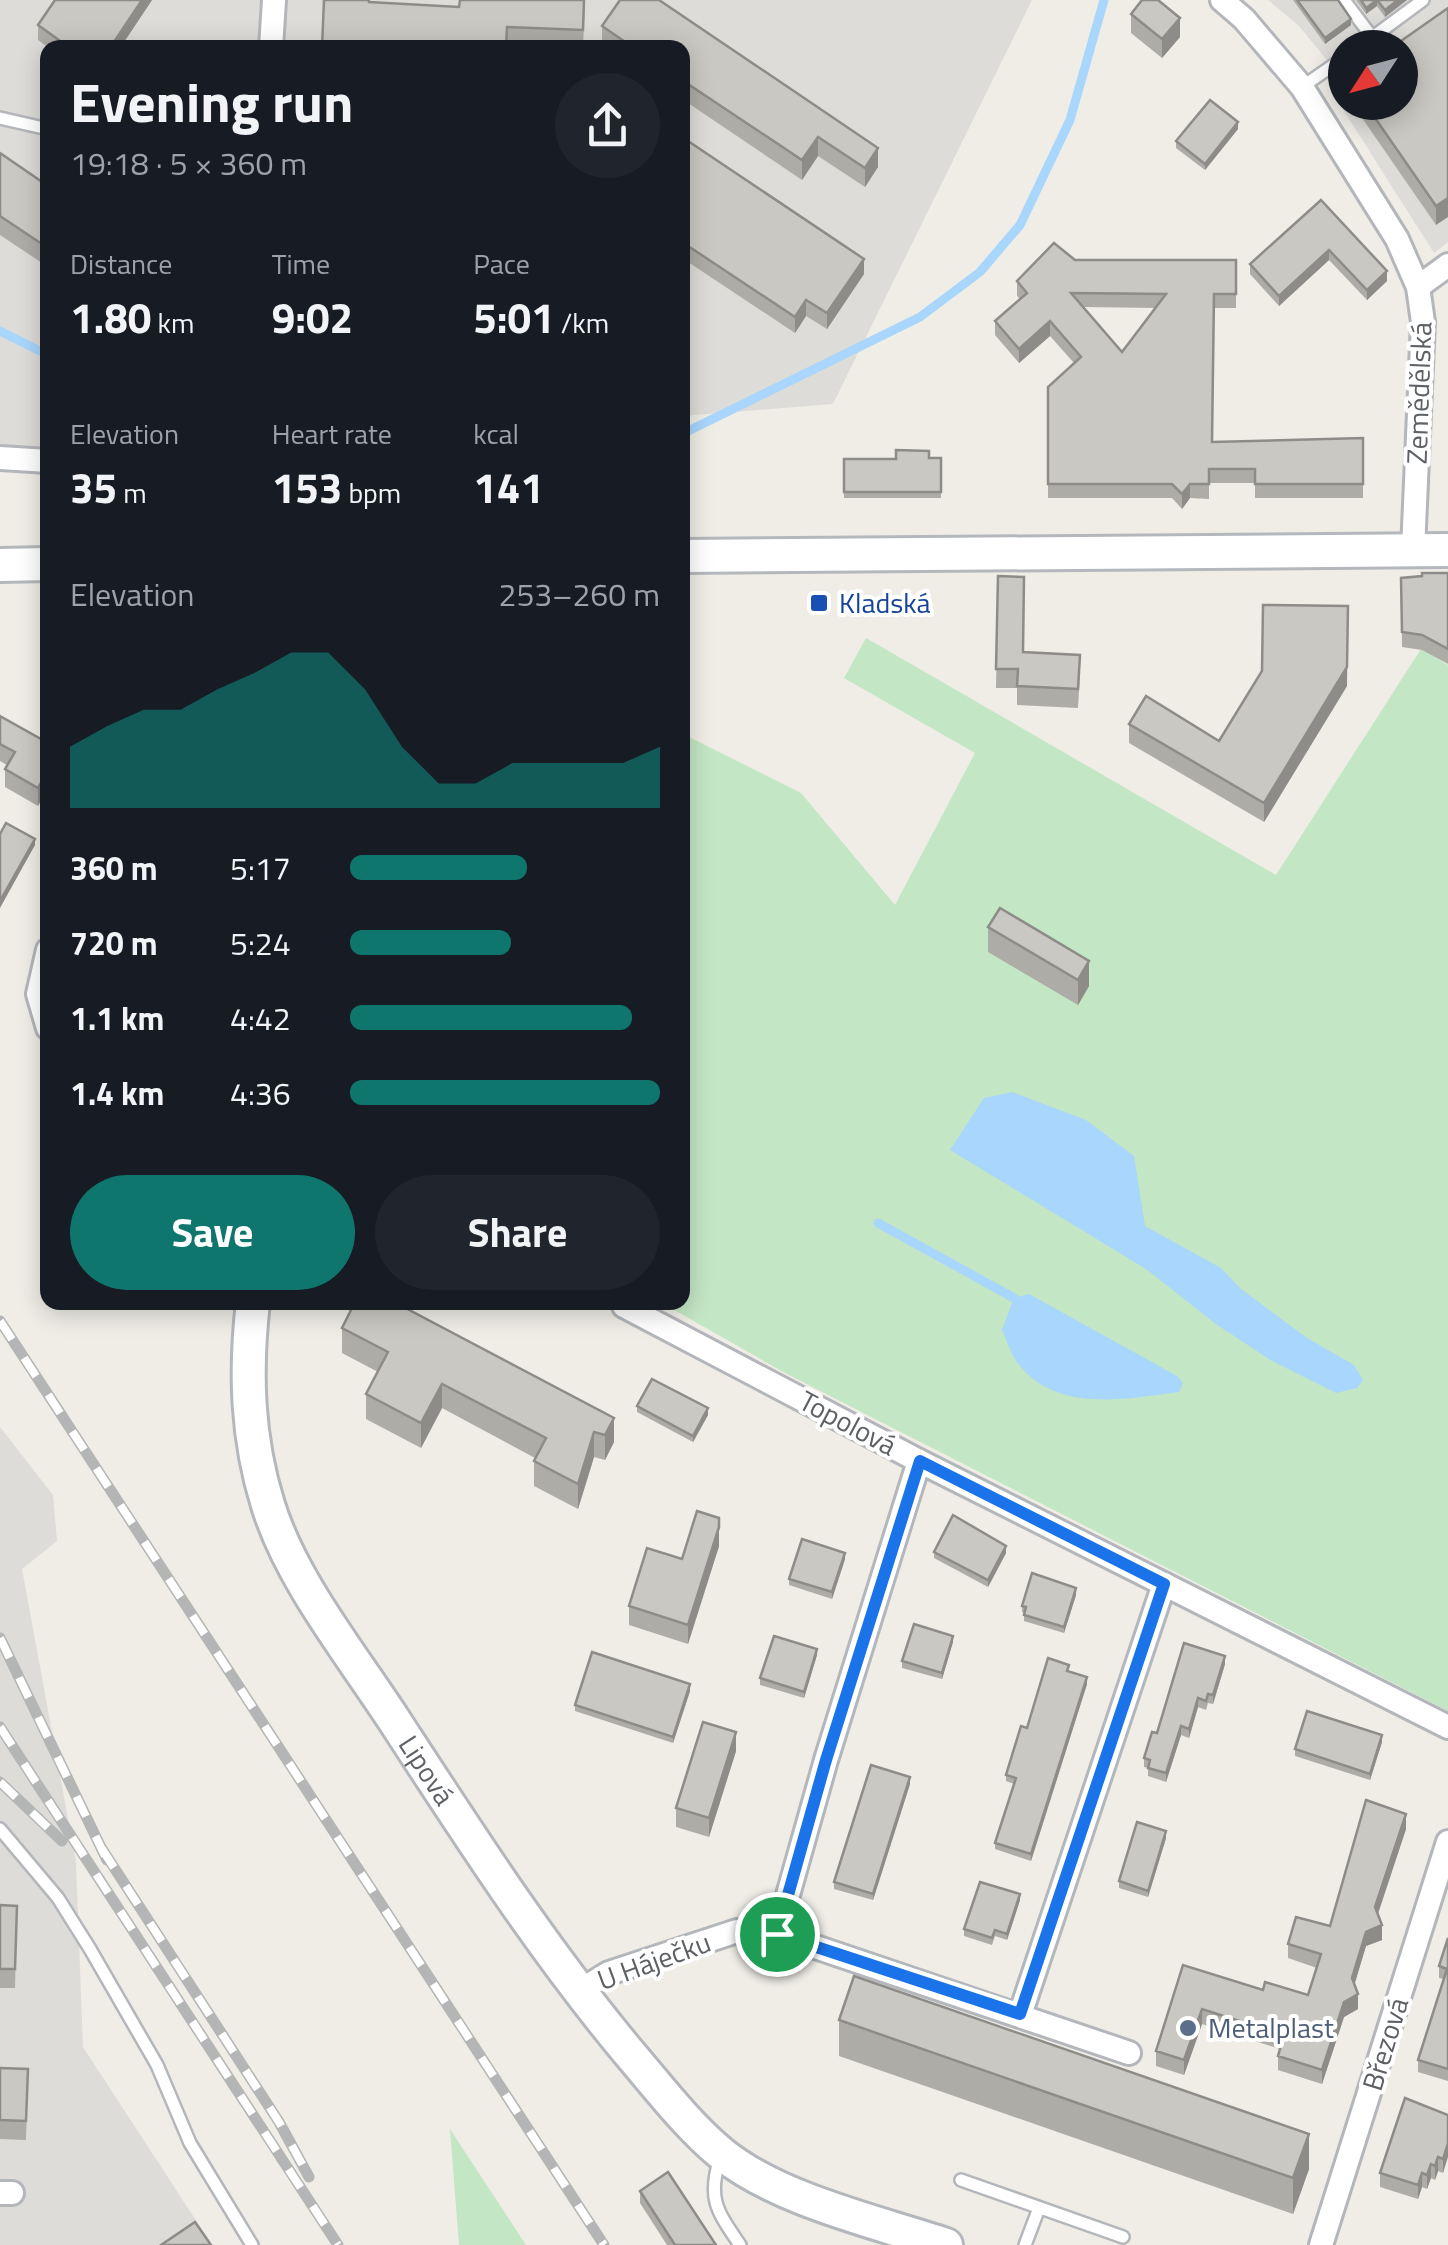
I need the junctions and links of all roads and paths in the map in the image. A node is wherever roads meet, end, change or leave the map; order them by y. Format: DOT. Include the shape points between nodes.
graph roads {
  1 [pos="274,0"];
  2 [pos="1222,0"];
  3 [pos="1344,0"];
  4 [pos="1424,0"];
  5 [pos="1367,30"];
  6 [pos="1382,30"];
  7 [pos="272,40"];
  8 [pos="1328,69"];
  9 [pos="1302,88"];
  10 [pos="0,118"];
  11 [pos="40,127"];
  12 [pos="1448,265"];
  13 [pos="1418,286"];
  14 [pos="0,458"];
  15 [pos="40,460"];
  16 [pos="1413,550"];
  17 [pos="1448,550"];
  18 [pos="690,556"];
  19 [pos="40,564"];
  20 [pos="0,565"];
  21 [pos="253,1310"];
  22 [pos="632,1310"];
  23 [pos="920,1461"];
  24 [pos="1164,1584"];
  25 [pos="1448,1727"];
  26 [pos="0,1828"];
  27 [pos="1448,1842"];
  28 [pos="777,1934"];
  29 [pos="578,1992"];
  30 [pos="1020,2014"];
  31 [pos="1129,2053"];
  32 [pos="733,2162"];
  33 [pos="960,2180"];
  34 [pos="1039,2208"];
  35 [pos="1123,2237"];
  36 [pos="252,2245"];
  37 [pos="740,2245"];
  38 [pos="946,2245"];
  39 [pos="1025,2245"];
  40 [pos="1321,2245"];
  1 -- 7 [label="street"];
  2 -- 9 [label="street, Zemědělská"];
  3 -- 5 [label="lane"];
  4 -- 6 [label="lane"];
  8 -- 9 [label="lane"];
  9 -- 13 [label="street, Zemědělská" via="1398,239"];
  10 -- 11 [label="lane"];
  12 -- 13 [label="street"];
  13 -- 16 [label="street, Zemědělská" via="1423,322"];
  14 -- 15 [label="street"];
  16 -- 17 [label="street"];
  16 -- 18 [label="street"];
  19 -- 20 [label="street"];
  21 -- 29 [label="street, Lipová" via="250,1424 283,1544"];
  22 -- 23 [label="street, Topolová"];
  23 -- 24 [label="street, Topolová"];
  23 -- 28 [label="street"];
  24 -- 25 [label="street, Topolová"];
  24 -- 30 [label="street"];
  26 -- 36 [label="lane" via="90,1949 157,2065 190,2143"];
  27 -- 40 [label="street, Březová"];
  28 -- 29 [label="street, U Háječku" via="736,1932 610,1973"];
  28 -- 30 [label="street, U Háječku"];
  29 -- 32 [label="street, Lipová" via="690,2123"];
  30 -- 31 [label="street, U Háječku"];
  32 -- 37 [label="lane" via="712,2195"];
  32 -- 38 [label="street, Lipová" via="791,2192"];
  33 -- 34 [label="lane"];
  34 -- 35 [label="lane"];
  34 -- 39 [label="lane"];
}
